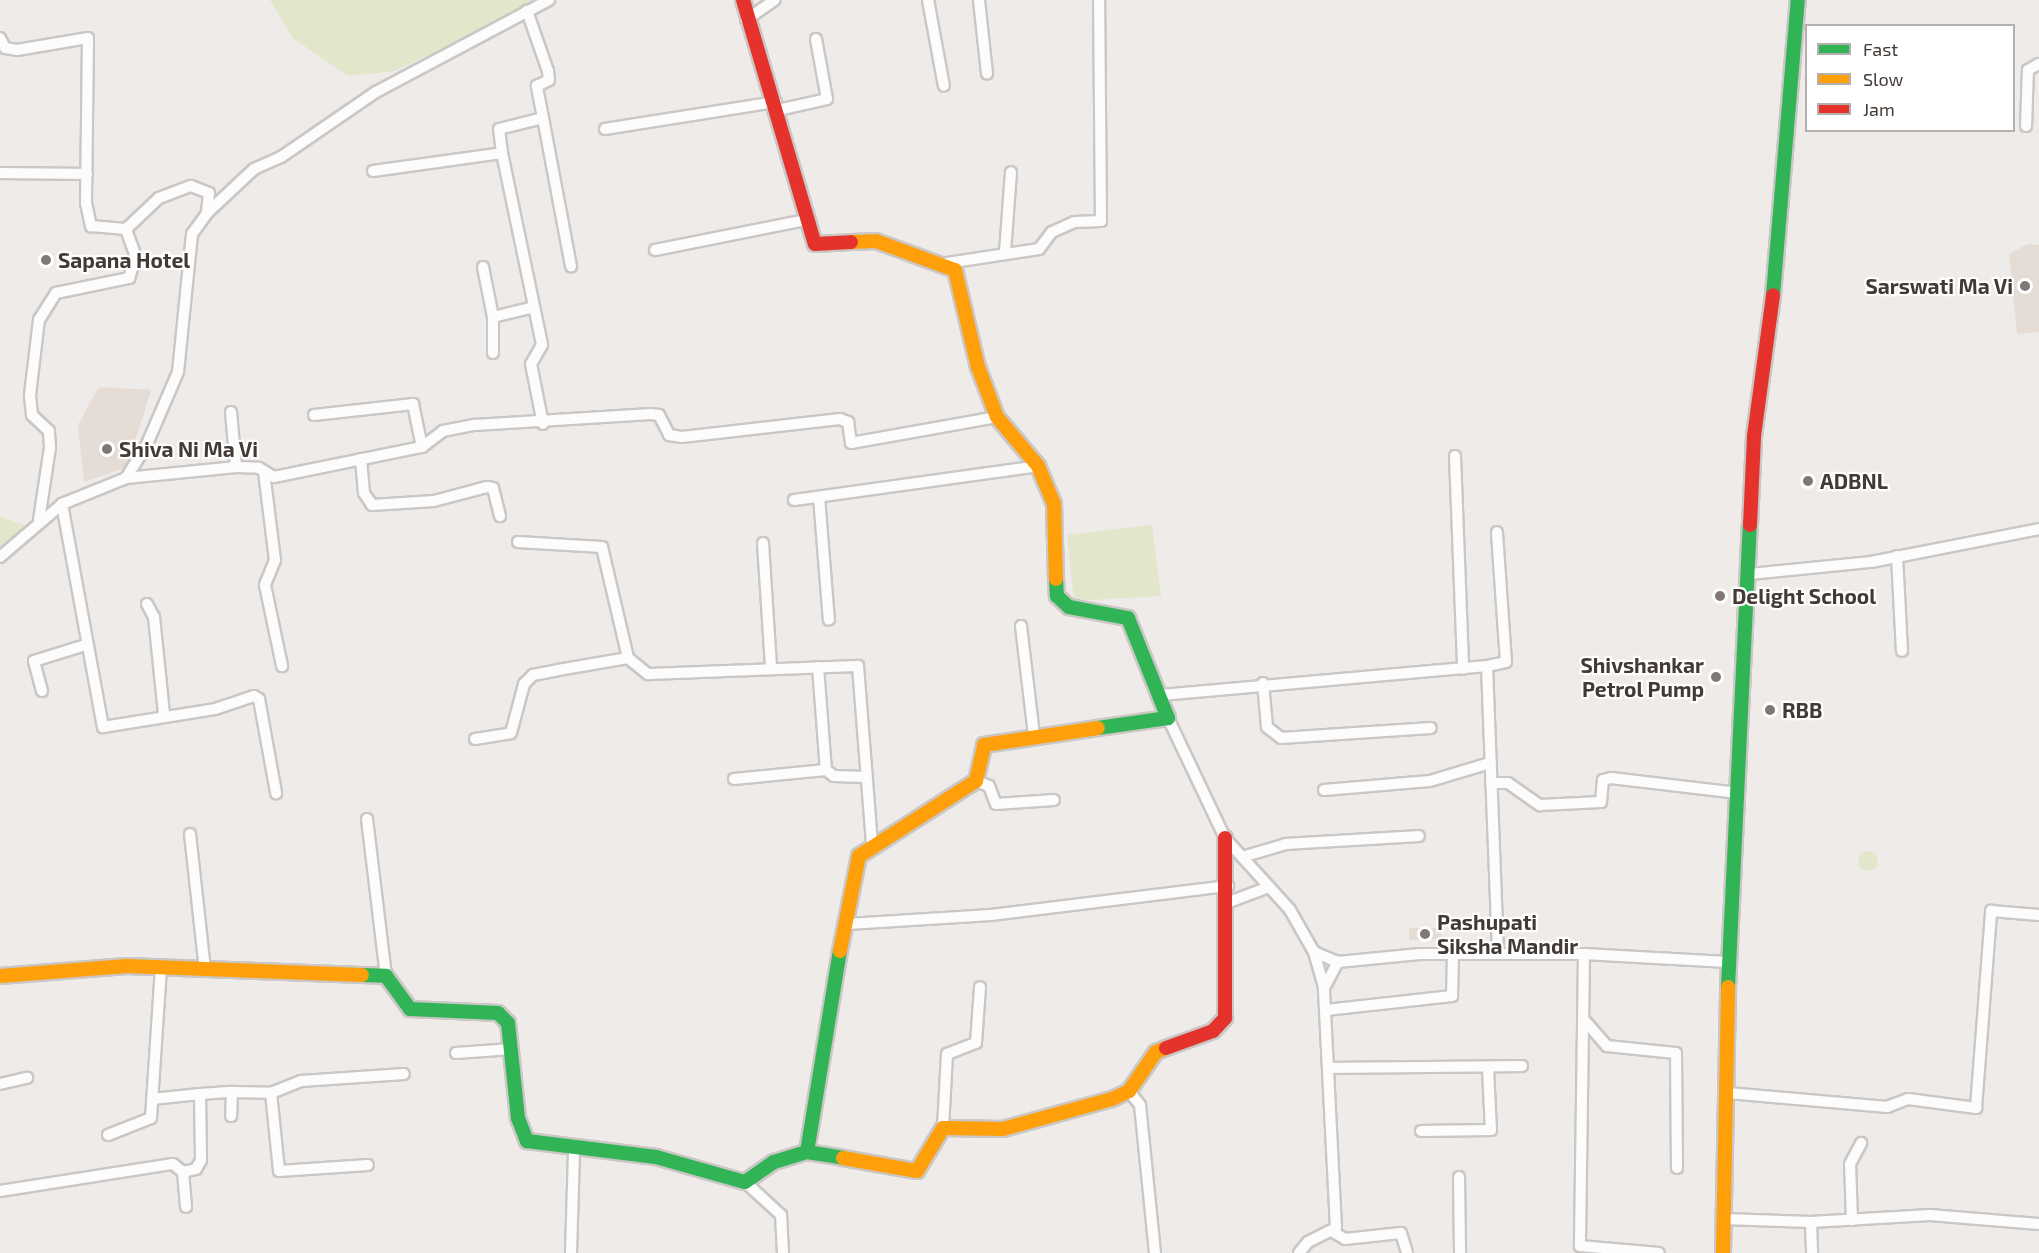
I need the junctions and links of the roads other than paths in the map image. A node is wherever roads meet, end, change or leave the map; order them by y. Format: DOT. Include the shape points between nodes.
graph roads {
  1 [pos="549,0"];
  2 [pos="743,0"];
  3 [pos="775,0"];
  4 [pos="928,0"];
  5 [pos="980,0"];
  6 [pos="1099,0"];
  7 [pos="1798,0"];
  8 [pos="527,11"];
  9 [pos="746,20"];
  10 [pos="0,38"];
  11 [pos="816,39"];
  12 [pos="2039,64"];
  13 [pos="987,75"];
  14 [pos="944,86"];
  15 [pos="777,106"];
  16 [pos="543,118"];
  17 [pos="2026,126"];
  18 [pos="606,129"];
  19 [pos="502,153"];
  20 [pos="373,171"];
  21 [pos="1011,172"];
  22 [pos="0,173"];
  23 [pos="87,174"];
  24 [pos="207,213"];
  25 [pos="805,220"];
  26 [pos="126,229"];
  27 [pos="655,250"];
  28 [pos="1005,252"];
  29 [pos="947,263"];
  30 [pos="571,266"];
  31 [pos="483,267"];
  32 [pos="534,307"];
  33 [pos="493,316"];
  34 [pos="493,353"];
  35 [pos="231,412"];
  36 [pos="314,415"];
  37 [pos="997,417"];
  38 [pos="543,424"];
  39 [pos="422,447"];
  40 [pos="1455,456"];
  41 [pos="361,459"];
  42 [pos="1038,466"];
  43 [pos="236,467"];
  44 [pos="264,472"];
  45 [pos="126,478"];
  46 [pos="819,497"];
  47 [pos="794,500"];
  48 [pos="62,504"];
  49 [pos="500,516"];
  50 [pos="39,520"];
  51 [pos="2039,529"];
  52 [pos="1497,531"];
  53 [pos="518,543"];
  54 [pos="764,543"];
  55 [pos="1897,556"];
  56 [pos="0,557"];
  57 [pos="1750,574"];
  58 [pos="147,604"];
  59 [pos="829,620"];
  60 [pos="1021,626"];
  61 [pos="85,645"];
  62 [pos="1902,651"];
  63 [pos="628,658"];
  64 [pos="282,666"];
  65 [pos="771,666"];
  66 [pos="1486,666"];
  67 [pos="818,667"];
  68 [pos="1463,669"];
  69 [pos="1263,683"];
  70 [pos="42,691"];
  71 [pos="1161,695"];
  72 [pos="164,713"];
  73 [pos="1168,718"];
  74 [pos="1431,728"];
  75 [pos="1034,735"];
  76 [pos="475,739"];
  77 [pos="1490,763"];
  78 [pos="826,770"];
  79 [pos="865,777"];
  80 [pos="734,778"];
  81 [pos="976,782"];
  82 [pos="1491,783"];
  83 [pos="1324,790"];
  84 [pos="276,793"];
  85 [pos="1738,793"];
  86 [pos="1054,800"];
  87 [pos="367,819"];
  88 [pos="190,834"];
  89 [pos="1419,836"];
  90 [pos="1225,838"];
  91 [pos="872,845"];
  92 [pos="1242,857"];
  93 [pos="1228,886"];
  94 [pos="1269,887"];
  95 [pos="1229,902"];
  96 [pos="2039,915"];
  97 [pos="848,924"];
  98 [pos="1314,952"];
  99 [pos="1498,954"];
  100 [pos="1584,954"];
  101 [pos="1453,955"];
  102 [pos="1338,962"];
  103 [pos="1728,962"];
  104 [pos="161,968"];
  105 [pos="205,969"];
  106 [pos="0,976"];
  107 [pos="386,976"];
  108 [pos="980,987"];
  109 [pos="1324,988"];
  110 [pos="1326,1010"];
  111 [pos="1586,1023"];
  112 [pos="512,1049"];
  113 [pos="456,1053"];
  114 [pos="1522,1066"];
  115 [pos="1329,1068"];
  116 [pos="1488,1068"];
  117 [pos="404,1074"];
  118 [pos="27,1078"];
  119 [pos="0,1084"];
  120 [pos="1129,1091"];
  121 [pos="232,1092"];
  122 [pos="271,1093"];
  123 [pos="1728,1093"];
  124 [pos="200,1094"];
  125 [pos="152,1099"];
  126 [pos="231,1116"];
  127 [pos="943,1128"];
  128 [pos="1421,1131"];
  129 [pos="108,1135"];
  130 [pos="1861,1143"];
  131 [pos="574,1151"];
  132 [pos="807,1152"];
  133 [pos="368,1164"];
  134 [pos="1677,1168"];
  135 [pos="183,1172"];
  136 [pos="1458,1177"];
  137 [pos="745,1182"];
  138 [pos="0,1191"];
  139 [pos="186,1207"];
  140 [pos="1724,1219"];
  141 [pos="1852,1220"];
  142 [pos="1811,1222"];
  143 [pos="2039,1224"];
  144 [pos="1334,1232"];
  145 [pos="571,1253"];
  146 [pos="783,1253"];
  147 [pos="1155,1253"];
  148 [pos="1299,1253"];
  149 [pos="1407,1253"];
  150 [pos="1460,1253"];
  151 [pos="1659,1253"];
  152 [pos="1723,1253"];
  153 [pos="1812,1253"];
  1 -- 8 [label="street"];
  2 -- 9 [label="street"];
  3 -- 9 [label="street"];
  4 -- 14 [label="street"];
  5 -- 13 [label="street"];
  6 -- 28 [label="street" via="1101,221 1074,222 1052,232 1039,249"];
  7 -- 57 [label="street" via="1774,293 1754,436"];
  8 -- 16 [label="street" via="548,71 549,80 537,86"];
  8 -- 24 [label="street" via="376,92 280,157 254,168"];
  9 -- 15 [label="street"];
  10 -- 23 [label="street" via="5,48 17,50 88,38"];
  11 -- 15 [label="street" via="827,99"];
  12 -- 17 [label="street" via="2028,70"];
  15 -- 18 [label="street"];
  15 -- 25 [label="street"];
  16 -- 19 [label="street" via="499,129"];
  16 -- 30 [label="street"];
  19 -- 20 [label="street"];
  19 -- 32 [label="street"];
  21 -- 28 [label="street"];
  22 -- 23 [label="street"];
  23 -- 26 [label="street" via="91,226"];
  24 -- 26 [label="street" via="209,193 191,186 159,198"];
  24 -- 45 [label="street" via="192,234 178,372"];
  25 -- 27 [label="street"];
  25 -- 29 [label="street" via="815,244 876,241"];
  26 -- 50 [label="street" via="136,257 129,278 56,293 39,320 30,395 32,415 49,431 50,447"];
  28 -- 29 [label="street"];
  29 -- 37 [label="street" via="955,270 978,367"];
  31 -- 33 [label="street"];
  32 -- 33 [label="street"];
  32 -- 38 [label="street" via="542,345 531,364"];
  33 -- 34 [label="street"];
  35 -- 43 [label="street"];
  36 -- 39 [label="street" via="413,404"];
  37 -- 38 [label="street" via="851,443 848,422 840,419 682,437 669,435 659,415 651,414"];
  37 -- 42 [label="street"];
  38 -- 39 [label="street" via="443,430"];
  39 -- 41 [label="street"];
  40 -- 68 [label="street"];
  41 -- 44 [label="street" via="274,477"];
  41 -- 49 [label="street" via="364,493 372,505 434,501 487,487 493,488"];
  42 -- 46 [label="street"];
  42 -- 71 [label="street" via="1054,504 1057,596 1069,608 1128,618"];
  43 -- 44 [label="street"];
  43 -- 45 [label="street"];
  44 -- 64 [label="street" via="275,560 265,585"];
  45 -- 48 [label="street"];
  46 -- 47 [label="street"];
  46 -- 59 [label="street"];
  48 -- 50 [label="street"];
  48 -- 61 [label="street"];
  50 -- 56 [label="street"];
  51 -- 55 [label="street"];
  52 -- 66 [label="street" via="1506,662"];
  53 -- 63 [label="street" via="603,547"];
  54 -- 65 [label="street"];
  55 -- 57 [label="street"];
  55 -- 62 [label="street"];
  57 -- 85 [label="street"];
  58 -- 72 [label="street" via="154,617"];
  60 -- 75 [label="street"];
  61 -- 70 [label="street" via="34,661"];
  61 -- 72 [label="street" via="103,727"];
  63 -- 65 [label="street" via="648,674"];
  63 -- 76 [label="street" via="533,675 515,705 514,730"];
  65 -- 67 [label="street"];
  66 -- 68 [label="street"];
  66 -- 77 [label="street"];
  67 -- 78 [label="street"];
  67 -- 79 [label="street" via="858,666"];
  68 -- 69 [label="street"];
  69 -- 71 [label="street"];
  69 -- 74 [label="street" via="1267,727 1281,738"];
  71 -- 73 [label="street"];
  72 -- 84 [label="street" via="259,699"];
  73 -- 75 [label="street"];
  73 -- 90 [label="street"];
  75 -- 81 [label="street" via="984,746"];
  77 -- 82 [label="street"];
  77 -- 83 [label="street" via="1430,780"];
  78 -- 79 [label="street" via="834,776"];
  78 -- 80 [label="street"];
  79 -- 91 [label="street"];
  81 -- 86 [label="street" via="988,786 996,804"];
  81 -- 91 [label="street"];
  82 -- 85 [label="street" via="1508,783 1540,805 1601,802 1603,780 1611,778"];
  82 -- 99 [label="street"];
  85 -- 103 [label="street"];
  87 -- 107 [label="street"];
  88 -- 105 [label="street"];
  89 -- 92 [label="street" via="1286,844"];
  90 -- 92 [label="street"];
  90 -- 93 [label="street"];
  91 -- 97 [label="street" via="859,856 850,882"];
  92 -- 94 [label="street"];
  93 -- 95 [label="street"];
  93 -- 97 [label="street" via="991,915"];
  94 -- 95 [label="street"];
  94 -- 98 [label="street"];
  95 -- 120 [label="street" via="1225,1018 1213,1031 1156,1052"];
  96 -- 123 [label="street" via="1991,911 1976,1108 1908,1099 1887,1107"];
  97 -- 132 [label="street" via="820,1054"];
  98 -- 102 [label="street"];
  98 -- 109 [label="street"];
  99 -- 100 [label="street"];
  99 -- 101 [label="street"];
  100 -- 103 [label="street"];
  100 -- 111 [label="street"];
  101 -- 102 [label="street"];
  101 -- 110 [label="street" via="1452,996"];
  102 -- 109 [label="street"];
  103 -- 123 [label="street"];
  104 -- 105 [label="street"];
  104 -- 106 [label="street"];
  104 -- 125 [label="street"];
  105 -- 107 [label="street"];
  107 -- 112 [label="street" via="410,1009 498,1013 508,1023"];
  108 -- 127 [label="street" via="976,1043 947,1054"];
  109 -- 110 [label="street"];
  110 -- 115 [label="street"];
  111 -- 134 [label="street" via="1607,1046 1676,1053"];
  111 -- 151 [label="street" via="1580,1246"];
  112 -- 113 [label="street"];
  112 -- 131 [label="street" via="518,1118 527,1141"];
  114 -- 116 [label="street"];
  115 -- 116 [label="street"];
  115 -- 144 [label="street"];
  116 -- 128 [label="street" via="1491,1130"];
  117 -- 122 [label="street" via="301,1081"];
  118 -- 119 [label="street"];
  120 -- 127 [label="street" via="1003,1129"];
  120 -- 147 [label="street" via="1140,1105"];
  121 -- 122 [label="street"];
  121 -- 124 [label="street"];
  121 -- 126 [label="street"];
  122 -- 133 [label="street" via="279,1171"];
  123 -- 140 [label="street"];
  124 -- 125 [label="street"];
  124 -- 135 [label="street" via="200,1165"];
  125 -- 129 [label="street" via="151,1118"];
  127 -- 132 [label="street" via="916,1171"];
  130 -- 141 [label="street" via="1850,1164"];
  131 -- 137 [label="street" via="656,1158"];
  131 -- 145 [label="street"];
  132 -- 137 [label="street" via="774,1162"];
  135 -- 138 [label="street" via="173,1164"];
  135 -- 139 [label="street"];
  136 -- 150 [label="street"];
  137 -- 146 [label="street" via="781,1215"];
  140 -- 142 [label="street"];
  140 -- 152 [label="street"];
  141 -- 142 [label="street"];
  141 -- 143 [label="street" via="1930,1215"];
  142 -- 153 [label="street"];
  144 -- 148 [label="street" via="1308,1242"];
  144 -- 149 [label="street" via="1345,1239 1401,1233"];
}
